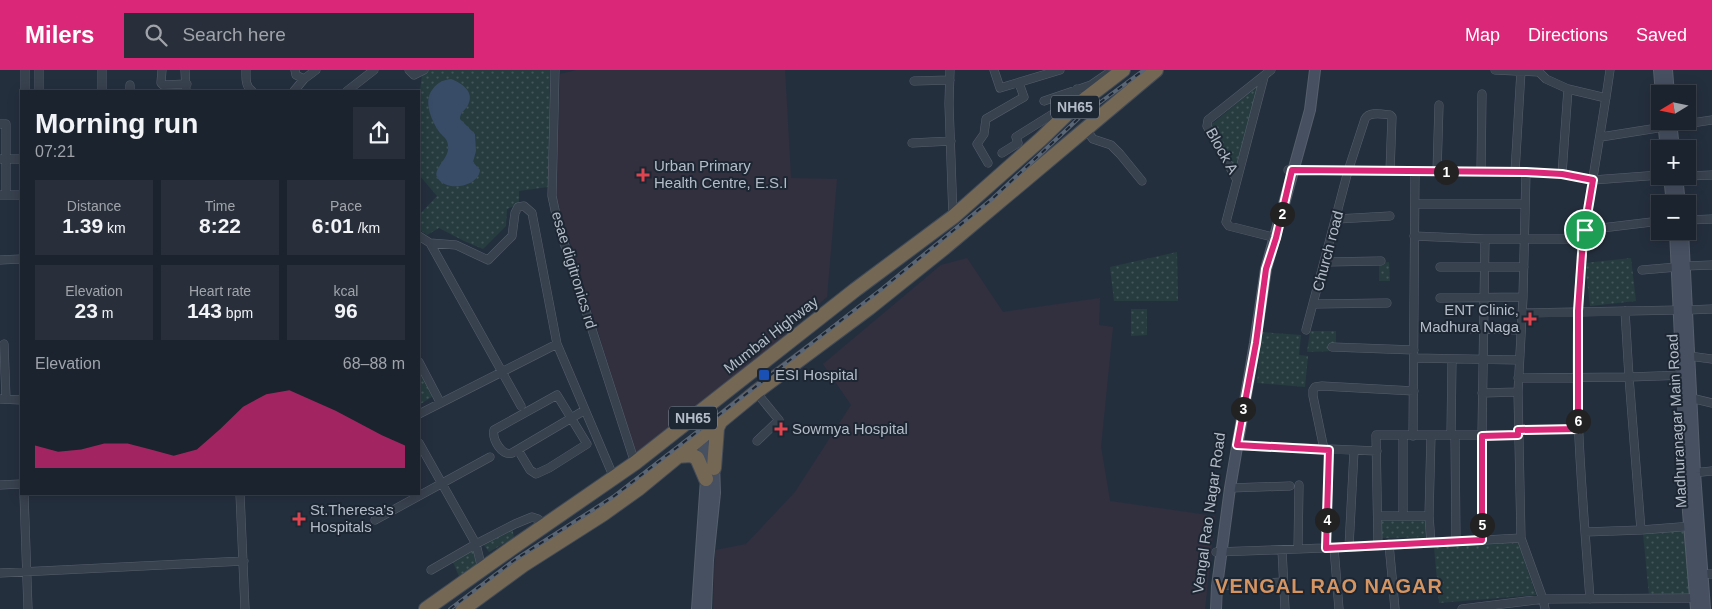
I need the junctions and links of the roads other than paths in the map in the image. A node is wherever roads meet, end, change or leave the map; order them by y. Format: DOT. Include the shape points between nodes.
graph roads {
  1 [pos="25,70"];
  2 [pos="39,70"];
  3 [pos="102,70"];
  4 [pos="162,70"];
  5 [pos="185,70"];
  6 [pos="246,70"];
  7 [pos="295,70"];
  8 [pos="316,70"];
  9 [pos="374,70"];
  10 [pos="424,70"];
  11 [pos="555,70"];
  12 [pos="950,70"];
  13 [pos="994,70"];
  14 [pos="1060,70"];
  15 [pos="1123,70"];
  16 [pos="1156,70"];
  17 [pos="1271,70"];
  18 [pos="1308,70"];
  19 [pos="1315,70"];
  20 [pos="1495,70"];
  21 [pos="1610,70"];
  22 [pos="1659,70"];
  23 [pos="1667,70"];
  24 [pos="1521,71"];
  25 [pos="1539,71"];
  26 [pos="412,73"];
  27 [pos="1109,74"];
  28 [pos="1264,77"];
  29 [pos="304,79"];
  30 [pos="950,80"];
  31 [pos="914,81"];
  32 [pos="1019,83"];
  33 [pos="1660,85"];
  34 [pos="1668,85"];
  35 [pos="187,87"];
  36 [pos="1077,89"];
  37 [pos="1568,89"];
  38 [pos="25,90"];
  39 [pos="39,90"];
  40 [pos="102,90"];
  41 [pos="251,90"];
  42 [pos="295,90"];
  43 [pos="348,90"];
  44 [pos="1482,94"];
  45 [pos="1606,98"];
  46 [pos="1044,101"];
  47 [pos="1439,105"];
  48 [pos="1712,120"];
  49 [pos="1696,121"];
  50 [pos="0,124"];
  51 [pos="1651,127"];
  52 [pos="1085,128"];
  53 [pos="1600,137"];
  54 [pos="951,141"];
  55 [pos="912,143"];
  56 [pos="1002,153"];
  57 [pos="20,158"];
  58 [pos="3,159"];
  59 [pos="988,163"];
  60 [pos="1290,170"];
  61 [pos="1348,171"];
  62 [pos="1390,172"];
  63 [pos="1415,172"];
  64 [pos="1437,172"];
  65 [pos="1481,172"];
  66 [pos="1515,172"];
  67 [pos="1526,172"];
  68 [pos="1562,174"];
  69 [pos="1712,175"];
  70 [pos="1651,176"];
  71 [pos="1696,176"];
  72 [pos="1237,180"];
  73 [pos="1593,180"];
  74 [pos="1142,181"];
  75 [pos="20,190"];
  76 [pos="4,193"];
  77 [pos="20,195"];
  78 [pos="1415,204"];
  79 [pos="1526,204"];
  80 [pos="1390,216"];
  81 [pos="953,217"];
  82 [pos="1337,219"];
  83 [pos="1712,219"];
  84 [pos="1696,220"];
  85 [pos="1651,222"];
  86 [pos="1585,230"];
  87 [pos="1414,236"];
  88 [pos="420,237"];
  89 [pos="1273,237"];
  90 [pos="1485,238"];
  91 [pos="1525,238"];
  92 [pos="1583,239"];
  93 [pos="1676,240"];
  94 [pos="1682,240"];
  95 [pos="430,243"];
  96 [pos="20,259"];
  97 [pos="0,260"];
  98 [pos="1381,261"];
  99 [pos="1326,262"];
  100 [pos="1712,265"];
  101 [pos="1440,267"];
  102 [pos="1524,267"];
  103 [pos="1681,267"];
  104 [pos="1485,268"];
  105 [pos="1642,270"];
  106 [pos="855,290"];
  107 [pos="1484,297"];
  108 [pos="1523,297"];
  109 [pos="1440,298"];
  110 [pos="1314,304"];
  111 [pos="1387,304"];
  112 [pos="869,308"];
  113 [pos="1712,309"];
  114 [pos="1683,310"];
  115 [pos="1578,311"];
  116 [pos="1625,311"];
  117 [pos="1522,313"];
  118 [pos="1441,328"];
  119 [pos="1483,329"];
  120 [pos="1306,330"];
  121 [pos="1521,330"];
  122 [pos="4,344"];
  123 [pos="557,344"];
  124 [pos="1332,347"];
  125 [pos="1414,354"];
  126 [pos="1689,356"];
  127 [pos="1452,359"];
  128 [pos="1712,359"];
  129 [pos="1483,360"];
  130 [pos="1519,360"];
  131 [pos="420,364"];
  132 [pos="501,372"];
  133 [pos="1686,375"];
  134 [pos="1518,378"];
  135 [pos="1578,378"];
  136 [pos="1629,378"];
  137 [pos="1414,391"];
  138 [pos="756,392"];
  139 [pos="1518,392"];
  140 [pos="1482,393"];
  141 [pos="1691,398"];
  142 [pos="3,399"];
  143 [pos="20,400"];
  144 [pos="440,402"];
  145 [pos="1712,403"];
  146 [pos="521,406"];
  147 [pos="585,410"];
  148 [pos="420,413"];
  149 [pos="571,418"];
  150 [pos="722,419"];
  151 [pos="1578,429"];
  152 [pos="706,433"];
  153 [pos="1518,433"];
  154 [pos="1431,435"];
  155 [pos="1453,435"];
  156 [pos="1403,436"];
  157 [pos="1413,436"];
  158 [pos="1482,436"];
  159 [pos="597,438"];
  160 [pos="1236,440"];
  161 [pos="757,441"];
  162 [pos="587,444"];
  163 [pos="420,445"];
  164 [pos="518,450"];
  165 [pos="1326,450"];
  166 [pos="1354,451"];
  167 [pos="1377,451"];
  168 [pos="676,456"];
  169 [pos="490,457"];
  170 [pos="1233,457"];
  171 [pos="635,463"];
  172 [pos="1712,471"];
  173 [pos="1690,473"];
  174 [pos="710,474"];
  175 [pos="614,478"];
  176 [pos="442,483"];
  177 [pos="20,484"];
  178 [pos="0,485"];
  179 [pos="1299,485"];
  180 [pos="1290,486"];
  181 [pos="1230,488"];
  182 [pos="24,495"];
  183 [pos="240,495"];
  184 [pos="1378,516"];
  185 [pos="1402,516"];
  186 [pos="1429,516"];
  187 [pos="375,520"];
  188 [pos="546,525"];
  189 [pos="1693,526"];
  190 [pos="1640,530"];
  191 [pos="1586,532"];
  192 [pos="1521,538"];
  193 [pos="1482,540"];
  194 [pos="1456,541"];
  195 [pos="1431,543"];
  196 [pos="476,544"];
  197 [pos="1389,544"];
  198 [pos="1378,546"];
  199 [pos="1350,547"];
  200 [pos="1330,548"];
  201 [pos="1298,549"];
  202 [pos="1282,550"];
  203 [pos="1219,552"];
  204 [pos="244,561"];
  205 [pos="482,569"];
  206 [pos="431,570"];
  207 [pos="27,572"];
  208 [pos="0,573"];
  209 [pos="1702,574"];
  210 [pos="1283,582"];
  211 [pos="1217,586"];
  212 [pos="1543,599"];
  213 [pos="1590,599"];
  214 [pos="1663,599"];
  215 [pos="1700,604"];
  216 [pos="28,609"];
  217 [pos="245,609"];
  218 [pos="426,609"];
  219 [pos="463,609"];
  220 [pos="697,609"];
  221 [pos="706,609"];
  222 [pos="1212,609"];
  223 [pos="1216,609"];
  224 [pos="1285,609"];
  225 [pos="1339,609"];
  226 [pos="1395,609"];
  227 [pos="1462,609"];
  228 [pos="1545,609"];
  229 [pos="1664,609"];
  1 -- 38 [label="street"];
  2 -- 39 [label="street"];
  3 -- 40 [label="street"];
  4 -- 35 [label="street" via="163,85"];
  5 -- 35 [label="street"];
  6 -- 41 [label="street"];
  7 -- 29 [label="street" via="296,75"];
  8 -- 29 [label="street"];
  9 -- 43 [label="street"];
  10 -- 26 [label="street"];
  11 -- 171 [label="street, esae digitronics rd" via="552,196 558,224"];
  12 -- 30 [label="street"];
  13 -- 32 [label="street" via="1000,88"];
  14 -- 32 [label="street"];
  15 -- 27 [label="highway, Mumbai Highway / NH65"];
  16 -- 52 [label="highway, NH65"];
  17 -- 28 [label="street, Block A"];
  18 -- 60 [label="main road, Vengal Rao Nagar Road" via="1304,112"];
  19 -- 60 [label="main road, Vengal Rao Nagar Road" via="1310,110"];
  20 -- 24 [label="street"];
  21 -- 45 [label="street"];
  22 -- 33 [label="main road"];
  23 -- 34 [label="main road"];
  24 -- 25 [label="street"];
  24 -- 66 [label="street"];
  25 -- 37 [label="street" via="1546,79"];
  27 -- 36 [label="street"];
  27 -- 81 [label="highway, Mumbai Highway / NH65"];
  28 -- 72 [label="street, Block A"];
  28 -- 72 [label="street, Block A" via="1208,120 1207,126"];
  29 -- 42 [label="street"];
  30 -- 31 [label="street"];
  30 -- 54 [label="street"];
  32 -- 59 [label="street" via="1024,97 986,119 984,134 978,144"];
  36 -- 46 [label="street"];
  36 -- 56 [label="street" via="1080,97 1016,137 1018,143"];
  37 -- 45 [label="street"];
  37 -- 68 [label="street"];
  44 -- 65 [label="street"];
  45 -- 53 [label="street"];
  47 -- 64 [label="street"];
  48 -- 49 [label="street"];
  50 -- 58 [label="street" via="6,124"];
  51 -- 53 [label="street"];
  52 -- 74 [label="street" via="1093,139 1111,145"];
  52 -- 112 [label="highway, NH65"];
  53 -- 73 [label="street"];
  54 -- 55 [label="street"];
  54 -- 81 [label="street"];
  57 -- 58 [label="street"];
  58 -- 76 [label="street"];
  60 -- 61 [label="street"];
  60 -- 89 [label="main road, Vengal Rao Nagar Road"];
  61 -- 62 [label="street"];
  61 -- 62 [label="street, Church road" via="1366,116 1380,114 1392,117"];
  61 -- 82 [label="street, Church road"];
  62 -- 63 [label="street"];
  63 -- 64 [label="street"];
  63 -- 78 [label="street"];
  64 -- 65 [label="street"];
  65 -- 66 [label="street"];
  66 -- 67 [label="street"];
  67 -- 68 [label="street"];
  67 -- 79 [label="street"];
  68 -- 73 [label="street"];
  69 -- 71 [label="street"];
  70 -- 73 [label="street"];
  72 -- 89 [label="street" via="1227,225"];
  73 -- 86 [label="street"];
  75 -- 76 [label="street"];
  76 -- 77 [label="street"];
  78 -- 79 [label="street"];
  78 -- 87 [label="street"];
  79 -- 91 [label="street"];
  80 -- 82 [label="street"];
  81 -- 106 [label="highway, Mumbai Highway / NH65"];
  82 -- 99 [label="street, Church road"];
  83 -- 84 [label="street"];
  85 -- 86 [label="street"];
  86 -- 92 [label="street"];
  87 -- 90 [label="street"];
  87 -- 125 [label="street"];
  88 -- 95 [label="street"];
  89 -- 160 [label="main road, Vengal Rao Nagar Road"];
  90 -- 91 [label="street"];
  90 -- 104 [label="street"];
  91 -- 92 [label="street"];
  91 -- 102 [label="street"];
  92 -- 115 [label="street"];
  93 -- 103 [label="main road, Madhuranagar Main Road"];
  94 -- 103 [label="main road, Madhuranagar Main Road"];
  95 -- 123 [label="street" via="456,245 488,260 512,236 518,207 528,208 534,218"];
  95 -- 132 [label="street"];
  96 -- 97 [label="street"];
  98 -- 99 [label="street"];
  99 -- 110 [label="street, Church road"];
  100 -- 103 [label="street"];
  101 -- 104 [label="street"];
  102 -- 104 [label="street"];
  102 -- 108 [label="street"];
  103 -- 105 [label="street"];
  103 -- 114 [label="main road, Madhuranagar Main Road"];
  104 -- 107 [label="street"];
  106 -- 112 [label="highway"];
  106 -- 171 [label="highway, Mumbai Highway / NH65"];
  107 -- 108 [label="street"];
  107 -- 109 [label="street"];
  107 -- 119 [label="street"];
  108 -- 117 [label="street"];
  110 -- 111 [label="street"];
  110 -- 120 [label="street, Church road"];
  112 -- 138 [label="highway, NH65"];
  113 -- 114 [label="street"];
  114 -- 116 [label="street"];
  114 -- 126 [label="main road, Madhuranagar Main Road"];
  114 -- 133 [label="main road, Madhuranagar Main Road"];
  115 -- 116 [label="street"];
  115 -- 117 [label="street"];
  115 -- 135 [label="street"];
  116 -- 136 [label="street"];
  117 -- 121 [label="street"];
  118 -- 119 [label="street"];
  119 -- 121 [label="street"];
  119 -- 129 [label="street"];
  121 -- 130 [label="street"];
  122 -- 142 [label="street"];
  123 -- 132 [label="street"];
  123 -- 147 [label="street"];
  124 -- 125 [label="street"];
  125 -- 127 [label="street"];
  125 -- 137 [label="street"];
  126 -- 128 [label="street"];
  126 -- 133 [label="main road, Madhuranagar Main Road"];
  127 -- 129 [label="street"];
  127 -- 155 [label="street"];
  129 -- 130 [label="street"];
  129 -- 140 [label="street"];
  130 -- 134 [label="street"];
  131 -- 144 [label="street"];
  132 -- 144 [label="street"];
  132 -- 146 [label="street"];
  133 -- 136 [label="street"];
  133 -- 141 [label="main road, Madhuranagar Main Road"];
  133 -- 173 [label="main road, Madhuranagar Main Road"];
  134 -- 135 [label="street"];
  134 -- 139 [label="street"];
  135 -- 136 [label="street"];
  135 -- 151 [label="street"];
  136 -- 190 [label="street"];
  137 -- 157 [label="street"];
  137 -- 165 [label="street" via="1315,387 1313,396"];
  138 -- 150 [label="highway, NH65"];
  138 -- 161 [label="street" via="779,420"];
  139 -- 140 [label="street"];
  139 -- 153 [label="street"];
  140 -- 158 [label="street"];
  141 -- 145 [label="street"];
  141 -- 173 [label="main road, Madhuranagar Main Road"];
  142 -- 143 [label="street"];
  144 -- 148 [label="street"];
  147 -- 149 [label="street"];
  147 -- 159 [label="street"];
  149 -- 162 [label="street"];
  149 -- 164 [label="street"];
  149 -- 164 [label="street" via="557,395 494,430 503,453 508,455"];
  150 -- 152 [label="highway, NH65"];
  150 -- 174 [label="highway" via="717,428"];
  151 -- 153 [label="street"];
  151 -- 191 [label="street"];
  152 -- 168 [label="highway, NH65"];
  152 -- 174 [label="main road"];
  153 -- 158 [label="street"];
  153 -- 192 [label="street"];
  154 -- 155 [label="street"];
  154 -- 157 [label="street"];
  154 -- 186 [label="street"];
  155 -- 158 [label="street"];
  155 -- 194 [label="street"];
  156 -- 157 [label="street"];
  156 -- 167 [label="street" via="1376,435"];
  156 -- 185 [label="street"];
  158 -- 193 [label="street"];
  159 -- 162 [label="street"];
  159 -- 175 [label="street"];
  160 -- 165 [label="street"];
  160 -- 170 [label="main road, Vengal Rao Nagar Road"];
  162 -- 164 [label="street" via="536,474"];
  163 -- 176 [label="street"];
  165 -- 166 [label="street"];
  165 -- 200 [label="street"];
  166 -- 167 [label="street"];
  166 -- 199 [label="street"];
  167 -- 184 [label="street"];
  168 -- 174 [label="highway" via="697,458"];
  168 -- 219 [label="highway, NH65" via="638,489"];
  169 -- 176 [label="street"];
  170 -- 181 [label="main road, Vengal Rao Nagar Road"];
  170 -- 203 [label="main road, Vengal Rao Nagar Road"];
  171 -- 175 [label="highway, Mumbai Highway / NH65"];
  172 -- 173 [label="street"];
  173 -- 189 [label="main road, Madhuranagar Main Road"];
  174 -- 220 [label="main road"];
  174 -- 221 [label="main road" via="715,493"];
  175 -- 188 [label="highway, Mumbai Highway / NH65"];
  176 -- 187 [label="street"];
  176 -- 196 [label="street"];
  177 -- 178 [label="street"];
  179 -- 201 [label="street"];
  180 -- 181 [label="street"];
  181 -- 203 [label="main road, Vengal Rao Nagar Road"];
  182 -- 207 [label="street"];
  183 -- 204 [label="street"];
  184 -- 185 [label="street"];
  184 -- 198 [label="street"];
  185 -- 186 [label="street"];
  186 -- 195 [label="street"];
  188 -- 196 [label="street" via="532,517"];
  188 -- 205 [label="highway, Mumbai Highway / NH65"];
  189 -- 190 [label="street"];
  189 -- 209 [label="main road, Madhuranagar Main Road"];
  190 -- 191 [label="street"];
  191 -- 213 [label="street"];
  192 -- 193 [label="street"];
  192 -- 212 [label="street"];
  193 -- 194 [label="street"];
  194 -- 195 [label="street"];
  195 -- 197 [label="street"];
  196 -- 205 [label="street"];
  196 -- 206 [label="street"];
  197 -- 198 [label="street"];
  197 -- 226 [label="street"];
  198 -- 199 [label="street"];
  199 -- 200 [label="street"];
  200 -- 201 [label="street"];
  200 -- 225 [label="street"];
  201 -- 202 [label="street"];
  202 -- 203 [label="street"];
  202 -- 210 [label="street"];
  203 -- 211 [label="main road, Vengal Rao Nagar Road"];
  203 -- 222 [label="main road, Vengal Rao Nagar Road"];
  204 -- 207 [label="street"];
  204 -- 217 [label="street"];
  205 -- 218 [label="highway, Mumbai Highway / NH65"];
  207 -- 208 [label="street"];
  207 -- 216 [label="street"];
  209 -- 215 [label="main road, Madhuranagar Main Road"];
  210 -- 211 [label="street"];
  210 -- 224 [label="street"];
  211 -- 223 [label="main road, Vengal Rao Nagar Road"];
  212 -- 213 [label="street"];
  212 -- 227 [label="street"];
  212 -- 228 [label="street"];
  213 -- 214 [label="street"];
  214 -- 215 [label="street"];
  214 -- 229 [label="street"];
}
